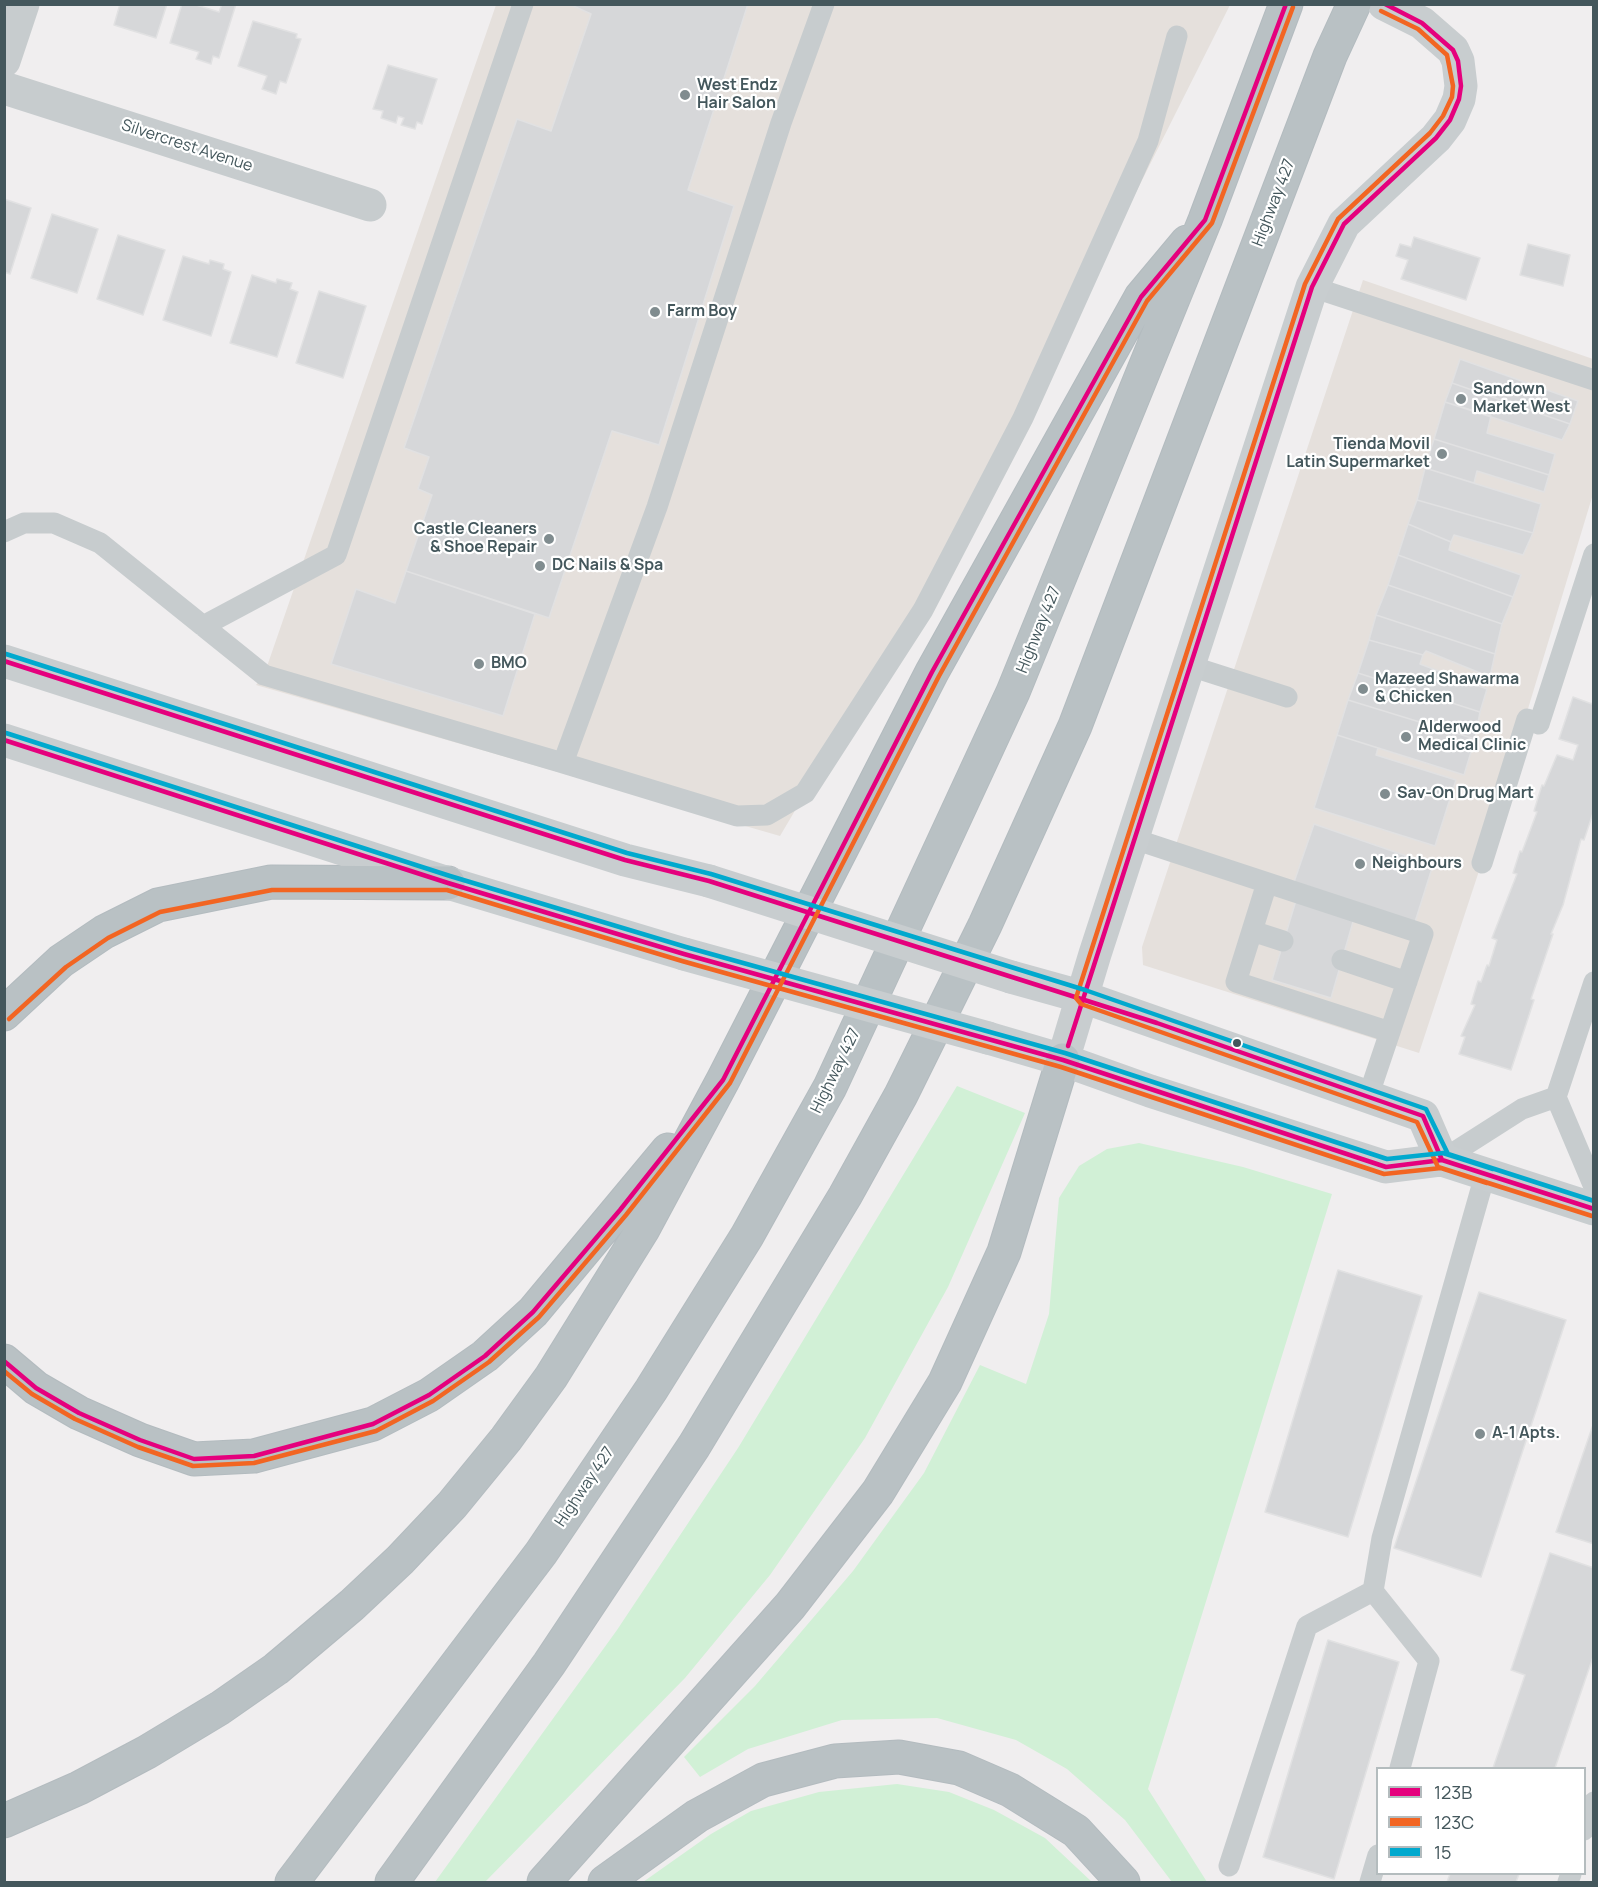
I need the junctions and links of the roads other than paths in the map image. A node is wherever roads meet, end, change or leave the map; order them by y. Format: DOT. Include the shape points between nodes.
graph roads {
  1 [pos="23,4"];
  2 [pos="523,4"];
  3 [pos="824,4"];
  4 [pos="1286,4"];
  5 [pos="1354,4"];
  6 [pos="1384,4"];
  7 [pos="1177,36"];
  8 [pos="4,61"];
  9 [pos="4,88"];
  10 [pos="370,205"];
  11 [pos="1205,220"];
  12 [pos="1312,287"];
  13 [pos="1593,380"];
  14 [pos="4,532"];
  15 [pos="1593,554"];
  16 [pos="203,626"];
  17 [pos="4,661"];
  18 [pos="1190,666"];
  19 [pos="1287,696"];
  20 [pos="4,740"];
  21 [pos="563,763"];
  22 [pos="1134,839"];
  23 [pos="1482,863"];
  24 [pos="448,883"];
  25 [pos="1268,884"];
  26 [pos="1252,931"];
  27 [pos="1283,941"];
  28 [pos="1342,960"];
  29 [pos="1407,982"];
  30 [pos="1593,982"];
  31 [pos="1083,997"];
  32 [pos="4,1014"];
  33 [pos="1390,1032"];
  34 [pos="1063,1060"];
  35 [pos="723,1080"];
  36 [pos="1368,1096"];
  37 [pos="1556,1097"];
  38 [pos="1442,1160"];
  39 [pos="1485,1175"];
  40 [pos="1593,1187"];
  41 [pos="1593,1209"];
  42 [pos="4,1361"];
  43 [pos="1373,1591"];
  44 [pos="1400,1767"];
  45 [pos="1593,1802"];
  46 [pos="4,1821"];
  47 [pos="1586,1824"];
  48 [pos="1376,1859"];
  49 [pos="1229,1866"];
  50 [pos="292,1882"];
  51 [pos="392,1882"];
  52 [pos="544,1882"];
  53 [pos="605,1882"];
  54 [pos="1123,1882"];
  55 [pos="1370,1882"];
  1 -- 8 [label="street"];
  2 -- 16 [label="lane" via="336,555"];
  3 -- 21 [label="lane" via="781,123 657,507"];
  4 -- 11 [label="highway, Highway 427"];
  5 -- 51 [label="highway, Highway 427" via="1330,56 1075,726 986,925 901,1095 845,1196 688,1456 549,1664"];
  6 -- 12 [label="main road" via="1422,23 1453,50 1458,61 1459,99 1436,138 1344,224"];
  7 -- 21 [label="lane" via="1148,141 1023,418 923,610 805,793 767,815 737,816"];
  9 -- 10 [label="street, Silvercrest Avenue"];
  11 -- 35 [label="highway" via="1135,307 932,672"];
  11 -- 50 [label="highway, Highway 427" via="1014,692 830,1087 735,1255 651,1390 542,1552"];
  12 -- 13 [label="lane"];
  12 -- 18 [label="main road"];
  14 -- 16 [label="lane" via="24,523 54,523 100,543"];
  15 -- 23 [label="lane" via="1539,724 1527,719"];
  16 -- 21 [label="lane" via="264,675"];
  17 -- 31 [label="main road, bridge" via="625,860 709,881"];
  18 -- 19 [label="lane"];
  18 -- 22 [label="main road"];
  20 -- 24 [label="main road"];
  22 -- 25 [label="lane"];
  22 -- 31 [label="main road"];
  24 -- 32 [label="highway" via="271,882 158,905 104,932 61,961"];
  24 -- 34 [label="main road, bridge"];
  25 -- 26 [label="lane"];
  25 -- 29 [label="lane" via="1423,934"];
  26 -- 27 [label="lane"];
  26 -- 33 [label="lane" via="1236,982"];
  28 -- 29 [label="lane"];
  29 -- 33 [label="lane"];
  30 -- 37 [label="lane"];
  31 -- 34 [label="main road"];
  31 -- 36 [label="main road"];
  33 -- 36 [label="lane"];
  34 -- 38 [label="main road" via="1386,1167"];
  34 -- 52 [label="highway" via="1004,1252 945,1382 878,1492 790,1606"];
  35 -- 42 [label="highway" via="534,1312 485,1356 429,1395 373,1425 254,1456 194,1459 79,1413 36,1388"];
  35 -- 46 [label="highway" via="643,1228 551,1377 452,1505 352,1605 276,1669 147,1752"];
  36 -- 38 [label="main road" via="1423,1116"];
  37 -- 38 [label="lane" via="1522,1108"];
  37 -- 40 [label="lane"];
  38 -- 39 [label="main road"];
  39 -- 41 [label="main road"];
  39 -- 43 [label="lane" via="1382,1538"];
  43 -- 44 [label="lane" via="1429,1661"];
  43 -- 49 [label="lane" via="1307,1626"];
  45 -- 47 [label="lane"];
  48 -- 55 [label="lane"];
  53 -- 54 [label="highway" via="697,1816 763,1780 835,1761 899,1757 959,1768 1010,1790 1076,1831"];
}
